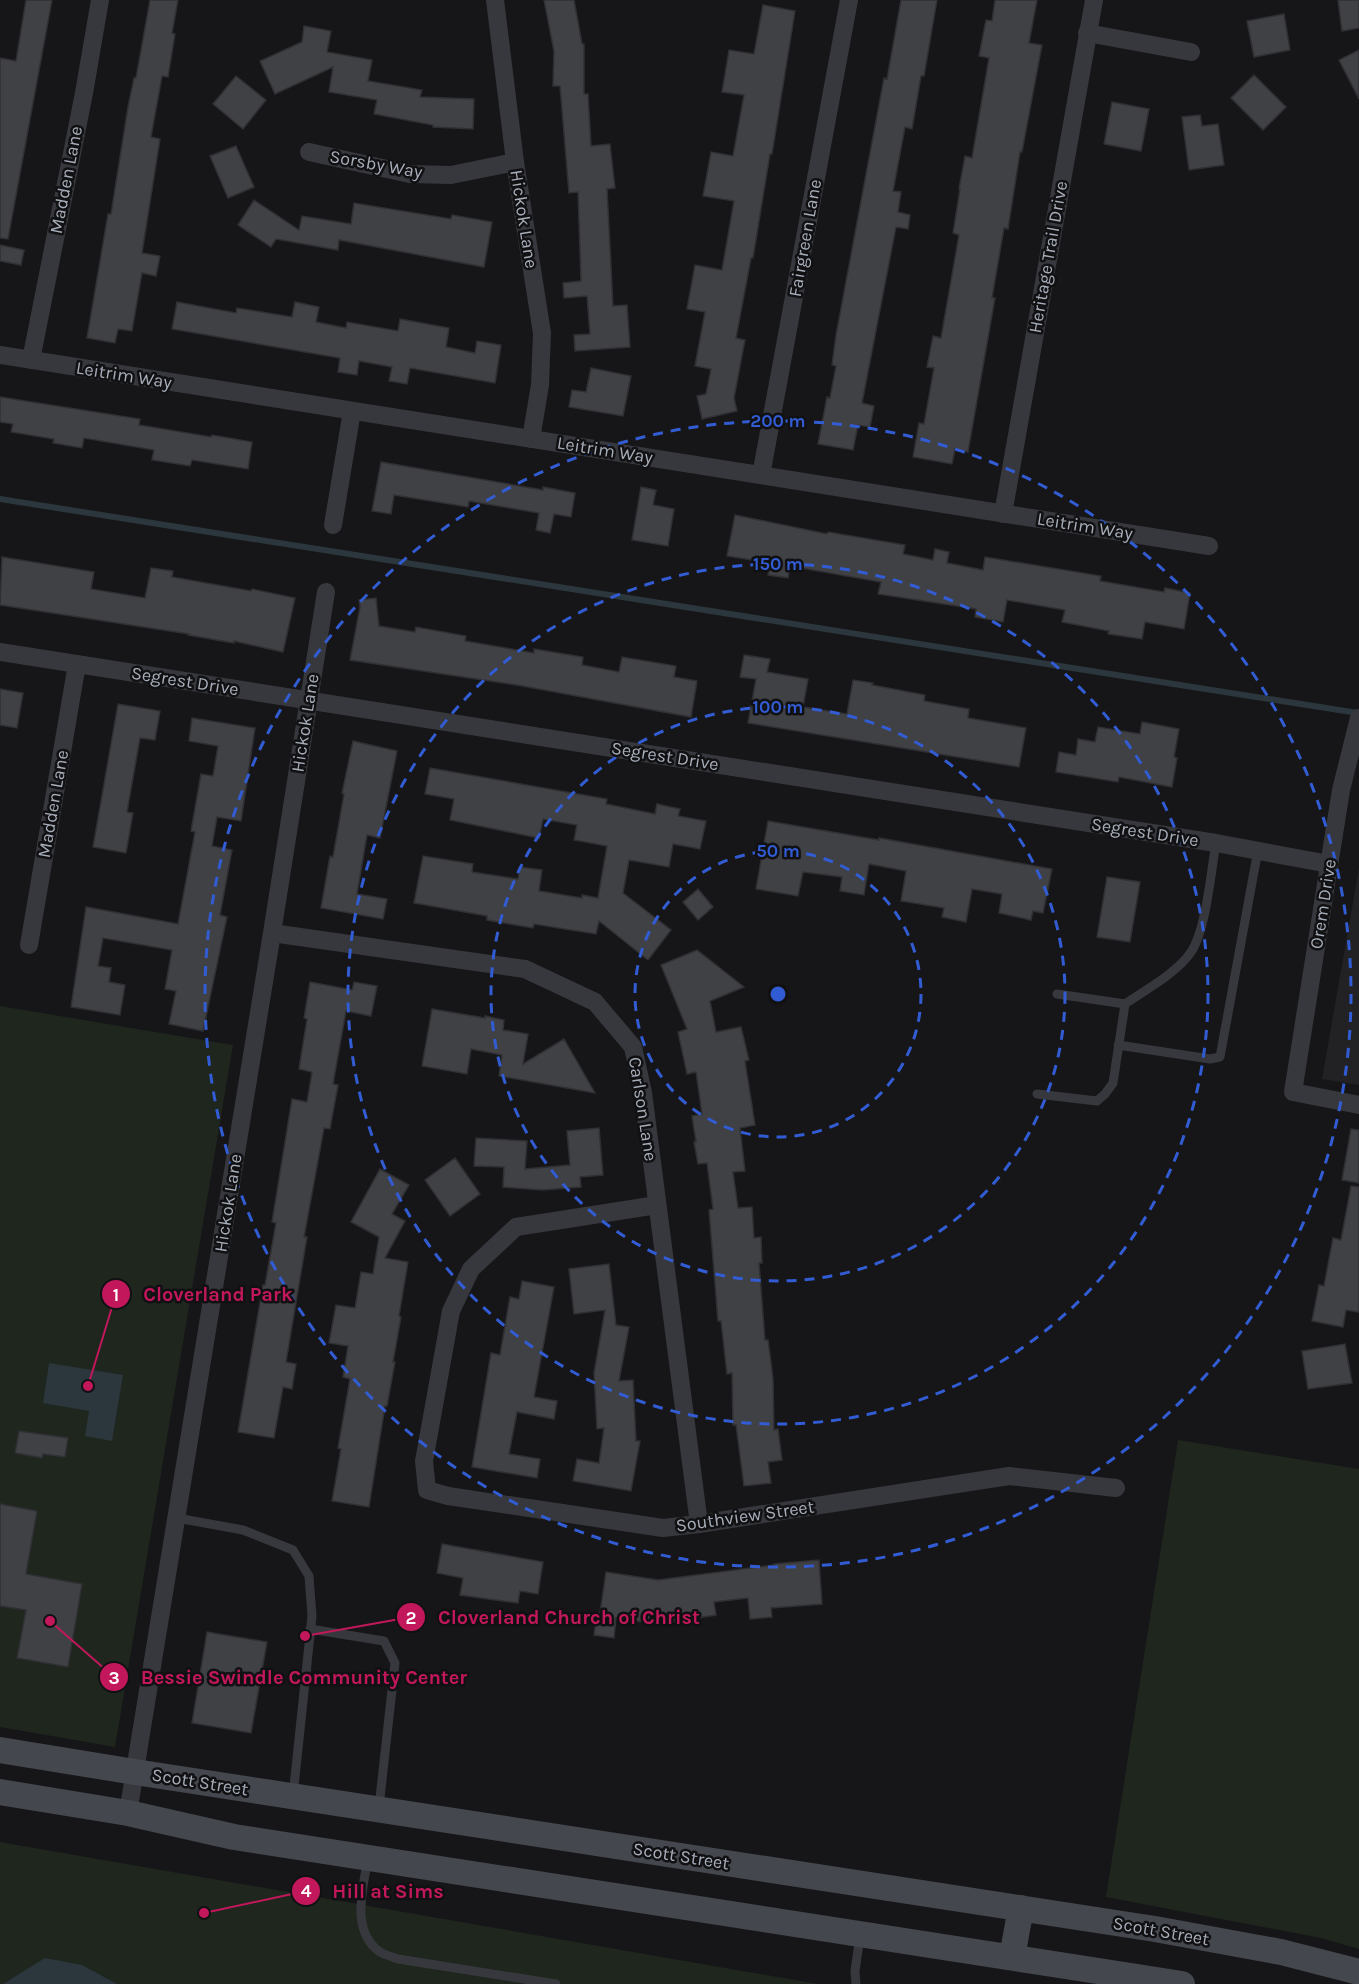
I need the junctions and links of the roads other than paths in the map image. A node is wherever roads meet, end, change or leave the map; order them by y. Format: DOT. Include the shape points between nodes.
graph roads {
  1 [pos="100,0"];
  2 [pos="495,0"];
  3 [pos="849,0"];
  4 [pos="1094,0"];
  5 [pos="1088,33"];
  6 [pos="1191,52"];
  7 [pos="309,152"];
  8 [pos="515,162"];
  9 [pos="0,355"];
  10 [pos="31,360"];
  11 [pos="352,411"];
  12 [pos="531,439"];
  13 [pos="761,475"];
  14 [pos="1003,514"];
  15 [pos="333,525"];
  16 [pos="1209,546"];
  17 [pos="326,592"];
  18 [pos="0,652"];
  19 [pos="77,664"];
  20 [pos="308,700"];
  21 [pos="1359,718"];
  22 [pos="1216,843"];
  23 [pos="1258,850"];
  24 [pos="1329,864"];
  25 [pos="272,933"];
  26 [pos="29,945"];
  27 [pos="1057,994"];
  28 [pos="1125,1004"];
  29 [pos="1118,1045"];
  30 [pos="1037,1094"];
  31 [pos="1359,1105"];
  32 [pos="657,1204"];
  33 [pos="1116,1488"];
  34 [pos="177,1518"];
  35 [pos="699,1524"];
  36 [pos="310,1629"];
  37 [pos="0,1750"];
  38 [pos="135,1772"];
  39 [pos="0,1792"];
  40 [pos="293,1796"];
  41 [pos="379,1809"];
  42 [pos="128,1813"];
  43 [pos="368,1858"];
  44 [pos="1021,1908"];
  45 [pos="860,1934"];
  46 [pos="1012,1957"];
  47 [pos="1359,1972"];
  48 [pos="556,1984"];
  49 [pos="856,1984"];
  50 [pos="1182,1984"];
  1 -- 10 [label="street, Madden Lane"];
  2 -- 8 [label="street, Hickok Lane"];
  3 -- 13 [label="street, Fairgreen Lane"];
  4 -- 5 [label="street, Heritage Trail Drive"];
  5 -- 6 [label="street"];
  5 -- 14 [label="street, Heritage Trail Drive"];
  7 -- 8 [label="street, Sorsby Way" via="410,174 451,175"];
  8 -- 12 [label="street, Hickok Lane" via="542,333 540,385"];
  9 -- 10 [label="street, Leitrim Way"];
  10 -- 11 [label="street, Leitrim Way"];
  11 -- 12 [label="street, Leitrim Way"];
  11 -- 15 [label="street"];
  12 -- 13 [label="street, Leitrim Way"];
  13 -- 14 [label="street, Leitrim Way"];
  14 -- 16 [label="street, Leitrim Way"];
  17 -- 20 [label="street, Hickok Lane"];
  18 -- 19 [label="street, Segrest Drive"];
  19 -- 20 [label="street, Segrest Drive"];
  19 -- 26 [label="street, Madden Lane"];
  20 -- 22 [label="street, Segrest Drive"];
  20 -- 25 [label="street, Hickok Lane"];
  21 -- 24 [label="street, Orem Drive" via="1341,790"];
  22 -- 23 [label="street, Segrest Drive"];
  22 -- 28 [label="lane" via="1200,937 1190,954 1165,977"];
  23 -- 24 [label="street, Segrest Drive"];
  23 -- 29 [label="lane" via="1220,1057 1210,1059"];
  24 -- 31 [label="street, Orem Drive" via="1293,1092"];
  25 -- 32 [label="street, Carlson Lane" via="525,969 595,1002 633,1047"];
  25 -- 34 [label="street, Hickok Lane"];
  27 -- 28 [label="lane"];
  28 -- 29 [label="lane"];
  29 -- 30 [label="lane" via="1113,1083 1097,1101"];
  32 -- 35 [label="street, Carlson Lane"];
  32 -- 35 [label="street, Southview Street" via="516,1227 471,1269 451,1311 424,1461 427,1490 663,1527"];
  33 -- 35 [label="street, Southview Street" via="1009,1476"];
  34 -- 36 [label="lane" via="243,1530 293,1550 309,1576"];
  34 -- 38 [label="street, Hickok Lane"];
  36 -- 40 [label="lane"];
  36 -- 41 [label="lane" via="384,1641 395,1663"];
  37 -- 38 [label="main road, Scott Street"];
  38 -- 40 [label="main road, Scott Street"];
  38 -- 42 [label="street, Hickok Lane"];
  39 -- 42 [label="main road"];
  40 -- 41 [label="main road, Scott Street"];
  41 -- 44 [label="main road, Scott Street"];
  42 -- 43 [label="main road" via="234,1837"];
  43 -- 45 [label="main road"];
  43 -- 48 [label="lane" via="360,1912 367,1936 381,1953"];
  44 -- 46 [label="main road"];
  44 -- 47 [label="main road, Scott Street" via="1281,1952"];
  45 -- 46 [label="main road"];
  45 -- 49 [label="lane"];
  46 -- 50 [label="main road"];
}
